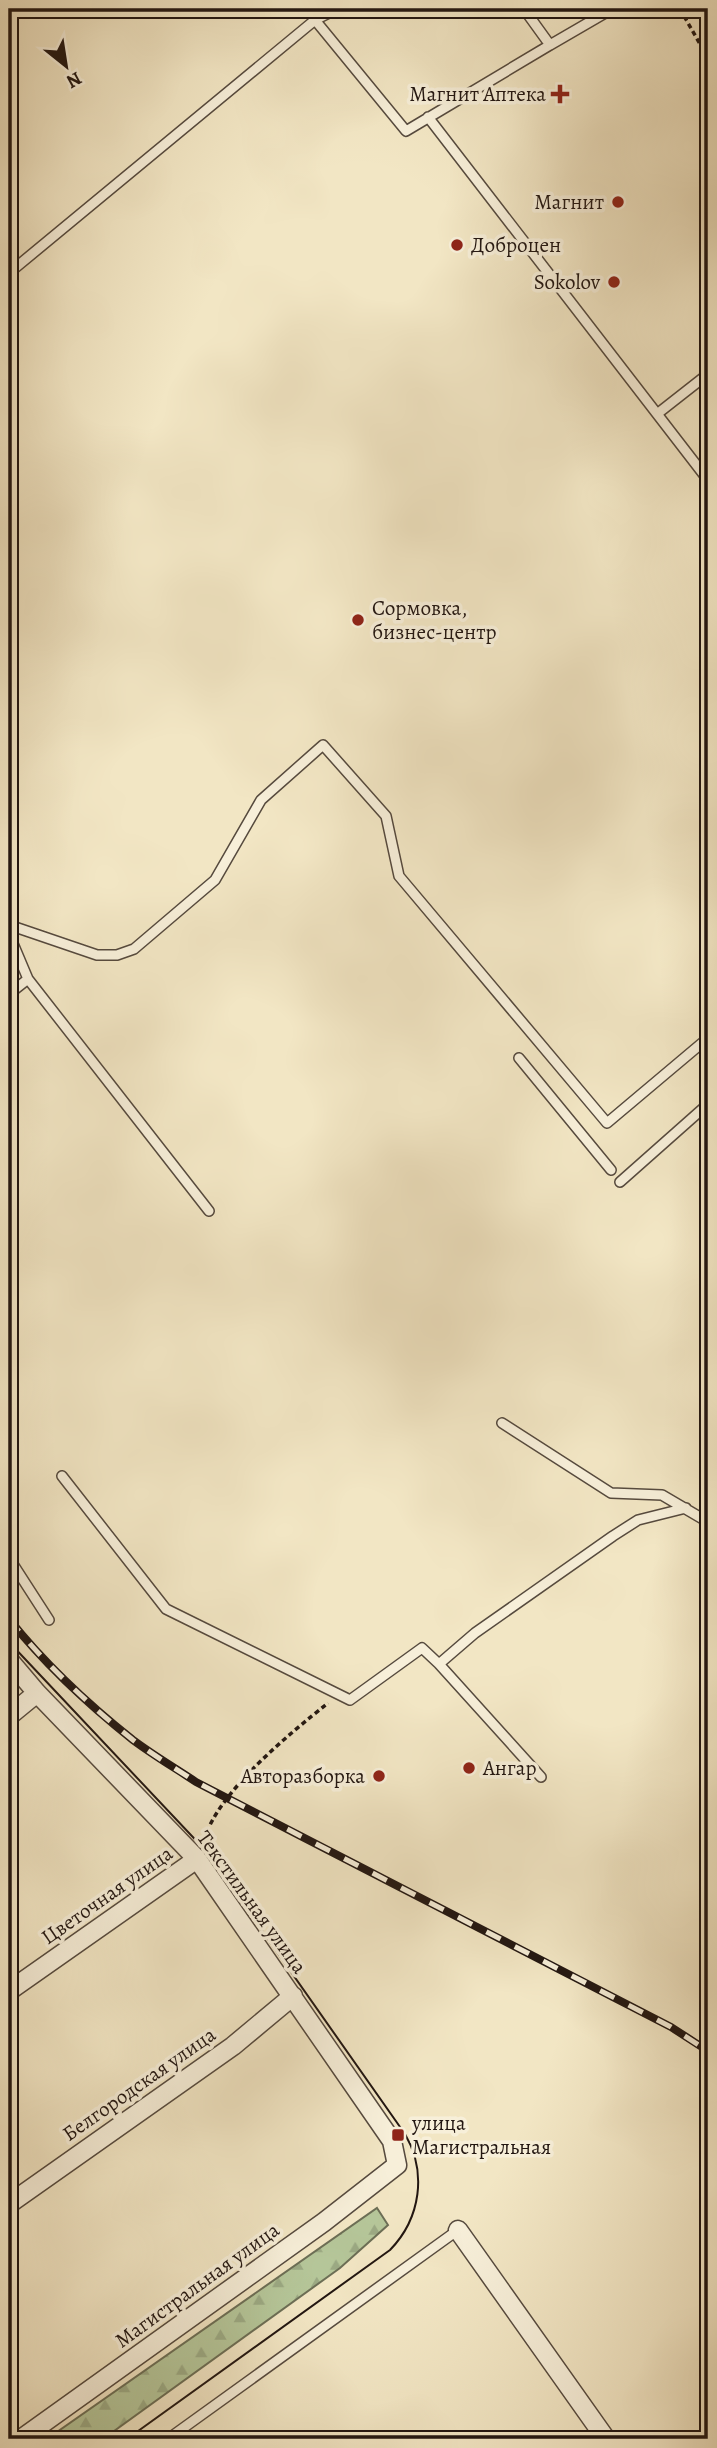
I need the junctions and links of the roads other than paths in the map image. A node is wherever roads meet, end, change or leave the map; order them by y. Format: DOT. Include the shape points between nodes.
graph roads {
  1 [pos="337,9"];
  2 [pos="524,9"];
  3 [pos="612,9"];
  4 [pos="315,20"];
  5 [pos="550,45"];
  6 [pos="428,117"];
  7 [pos="9,273"];
  8 [pos="708,373"];
  9 [pos="657,414"];
  10 [pos="708,480"];
  11 [pos="9,925"];
  12 [pos="9,934"];
  13 [pos="28,979"];
  14 [pos="9,994"];
  15 [pos="708,1038"];
  16 [pos="519,1058"];
  17 [pos="708,1104"];
  18 [pos="611,1170"];
  19 [pos="620,1182"];
  20 [pos="209,1211"];
  21 [pos="502,1423"];
  22 [pos="62,1476"];
  23 [pos="686,1508"];
  24 [pos="708,1522"];
  25 [pos="9,1558"];
  26 [pos="49,1620"];
  27 [pos="9,1660"];
  28 [pos="439,1664"];
  29 [pos="37,1692"];
  30 [pos="9,1716"];
  31 [pos="541,1776"];
  32 [pos="197,1859"];
  33 [pos="9,1991"];
  34 [pos="293,1996"];
  35 [pos="397,2165"];
  36 [pos="9,2204"];
  37 [pos="458,2231"];
  38 [pos="20,2439"];
  39 [pos="168,2439"];
  40 [pos="607,2439"];
  1 -- 4 [label="lane"];
  2 -- 5 [label="lane"];
  3 -- 5 [label="lane"];
  4 -- 6 [label="lane" via="406,131"];
  4 -- 7 [label="lane"];
  5 -- 6 [label="lane"];
  6 -- 9 [label="lane"];
  8 -- 9 [label="lane"];
  9 -- 10 [label="lane"];
  11 -- 15 [label="lane" via="97,954 117,955 134,948 215,880 261,800 323,745 386,816 398,876 607,1124"];
  12 -- 13 [label="lane"];
  13 -- 14 [label="lane"];
  13 -- 20 [label="lane"];
  16 -- 18 [label="lane"];
  17 -- 19 [label="lane"];
  21 -- 23 [label="lane" via="611,1493 662,1495"];
  22 -- 28 [label="lane" via="166,1609 350,1700 422,1648"];
  23 -- 24 [label="lane"];
  23 -- 28 [label="lane" via="638,1520 475,1633"];
  25 -- 26 [label="lane"];
  27 -- 29 [label="street, Текстильная улица"];
  28 -- 31 [label="lane"];
  29 -- 30 [label="street"];
  29 -- 32 [label="street, Текстильная улица"];
  32 -- 33 [label="street, Цветочная улица"];
  32 -- 34 [label="street, Текстильная улица"];
  34 -- 35 [label="street, Текстильная улица" via="392,2141"];
  34 -- 36 [label="street, Белгородская улица" via="233,2046"];
  35 -- 38 [label="street, Магистральная улица"];
  37 -- 39 [label="lane"];
  37 -- 40 [label="street"];
}
